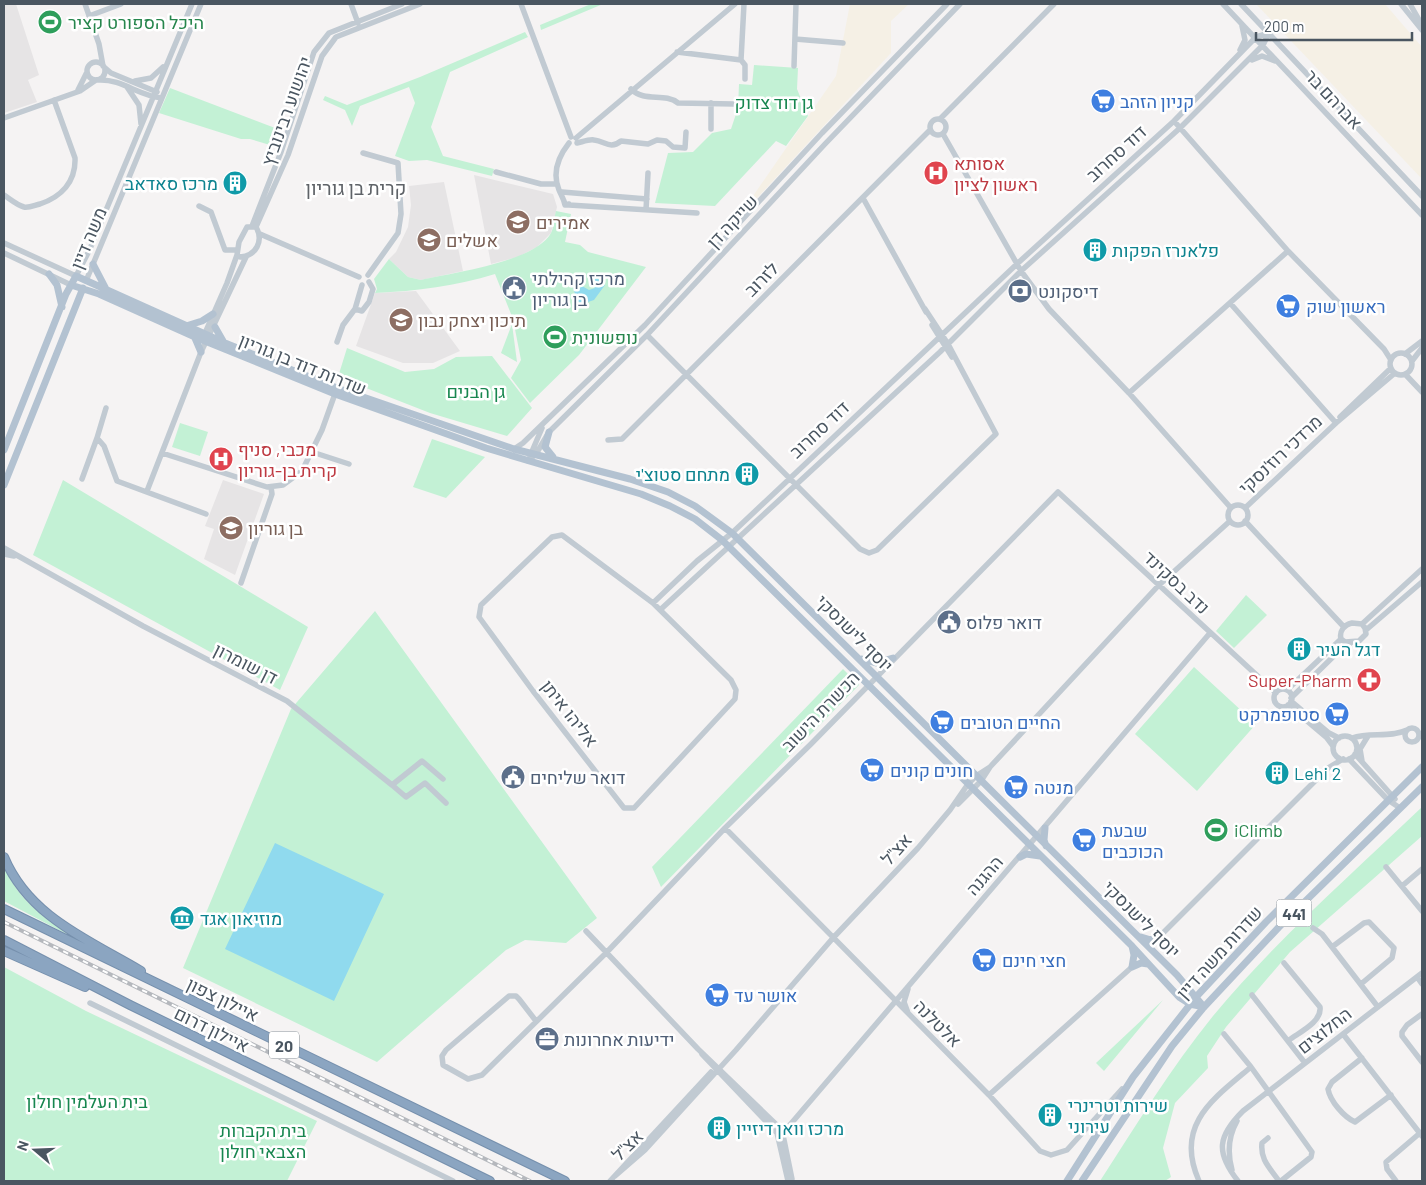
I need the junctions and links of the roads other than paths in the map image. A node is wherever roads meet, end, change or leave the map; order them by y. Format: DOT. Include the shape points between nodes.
graph roads {
  1 [pos="85,4"];
  2 [pos="121,4"];
  3 [pos="192,4"];
  4 [pos="201,4"];
  5 [pos="351,4"];
  6 [pos="400,4"];
  7 [pos="420,4"];
  8 [pos="521,4"];
  9 [pos="735,4"];
  10 [pos="744,4"];
  11 [pos="796,4"];
  12 [pos="947,4"];
  13 [pos="960,4"];
  14 [pos="1054,4"];
  15 [pos="1223,4"];
  16 [pos="1241,4"];
  17 [pos="1401,4"];
  18 [pos="1410,4"];
  19 [pos="89,16"];
  20 [pos="1237,18"];
  21 [pos="358,25"];
  22 [pos="1422,25"];
  23 [pos="1422,30"];
  24 [pos="1269,33"];
  25 [pos="1256,37"];
  26 [pos="795,39"];
  27 [pos="98,41"];
  28 [pos="843,42"];
  29 [pos="1263,46"];
  30 [pos="677,52"];
  31 [pos="169,59"];
  32 [pos="741,60"];
  33 [pos="92,63"];
  34 [pos="1281,65"];
  35 [pos="104,66"];
  36 [pos="794,66"];
  37 [pos="1240,68"];
  38 [pos="1225,69"];
  39 [pos="87,72"];
  40 [pos="744,79"];
  41 [pos="97,80"];
  42 [pos="131,80"];
  43 [pos="126,86"];
  44 [pos="631,89"];
  45 [pos="156,90"];
  46 [pos="76,92"];
  47 [pos="153,97"];
  48 [pos="162,98"];
  49 [pos="54,100"];
  50 [pos="711,104"];
  51 [pos="734,104"];
  52 [pos="4,118"];
  53 [pos="940,119"];
  54 [pos="1188,120"];
  55 [pos="1174,121"];
  56 [pos="141,127"];
  57 [pos="1180,128"];
  58 [pos="711,129"];
  59 [pos="930,130"];
  60 [pos="686,132"];
  61 [pos="942,134"];
  62 [pos="1186,135"];
  63 [pos="573,141"];
  64 [pos="363,153"];
  65 [pos="496,172"];
  66 [pos="648,173"];
  67 [pos="557,184"];
  68 [pos="562,192"];
  69 [pos="4,195"];
  70 [pos="1422,196"];
  71 [pos="863,198"];
  72 [pos="647,199"];
  73 [pos="571,204"];
  74 [pos="199,206"];
  75 [pos="646,210"];
  76 [pos="697,213"];
  77 [pos="1422,215"];
  78 [pos="254,227"];
  79 [pos="260,234"];
  80 [pos="272,238"];
  81 [pos="260,243"];
  82 [pos="4,244"];
  83 [pos="225,250"];
  84 [pos="1288,251"];
  85 [pos="235,252"];
  86 [pos="4,253"];
  87 [pos="246,257"];
  88 [pos="236,262"];
  89 [pos="1018,263"];
  90 [pos="93,264"];
  91 [pos="1022,271"];
  92 [pos="49,274"];
  93 [pos="368,275"];
  94 [pos="76,276"];
  95 [pos="359,277"];
  96 [pos="86,281"];
  97 [pos="369,282"];
  98 [pos="71,285"];
  99 [pos="362,285"];
  100 [pos="82,290"];
  101 [pos="108,291"];
  102 [pos="99,294"];
  103 [pos="1230,303"];
  104 [pos="62,307"];
  105 [pos="355,309"];
  106 [pos="73,311"];
  107 [pos="212,314"];
  108 [pos="186,326"];
  109 [pos="215,327"];
  110 [pos="647,335"];
  111 [pos="940,336"];
  112 [pos="195,337"];
  113 [pos="207,337"];
  114 [pos="1422,341"];
  115 [pos="338,342"];
  116 [pos="225,343"];
  117 [pos="946,345"];
  118 [pos="1422,348"];
  119 [pos="201,352"];
  120 [pos="1405,354"];
  121 [pos="1393,358"];
  122 [pos="1412,361"];
  123 [pos="1393,371"];
  124 [pos="1407,373"];
  125 [pos="686,374"];
  126 [pos="1422,390"];
  127 [pos="336,391"];
  128 [pos="1128,393"];
  129 [pos="106,408"];
  130 [pos="549,418"];
  131 [pos="1336,423"];
  132 [pos="549,432"];
  133 [pos="97,438"];
  134 [pos="608,440"];
  135 [pos="514,449"];
  136 [pos="4,450"];
  137 [pos="312,452"];
  138 [pos="162,453"];
  139 [pos="534,453"];
  140 [pos="555,460"];
  141 [pos="528,461"];
  142 [pos="349,464"];
  143 [pos="789,478"];
  144 [pos="82,479"];
  145 [pos="4,485"];
  146 [pos="796,486"];
  147 [pos="271,487"];
  148 [pos="147,491"];
  149 [pos="1058,492"];
  150 [pos="1231,508"];
  151 [pos="1244,508"];
  152 [pos="206,514"];
  153 [pos="1230,521"];
  154 [pos="1245,521"];
  155 [pos="732,533"];
  156 [pos="722,540"];
  157 [pos="739,540"];
  158 [pos="4,548"];
  159 [pos="729,548"];
  160 [pos="4,554"];
  161 [pos="14,556"];
  162 [pos="1422,569"];
  163 [pos="1166,578"];
  164 [pos="1422,582"];
  165 [pos="241,583"];
  166 [pos="1158,586"];
  167 [pos="1168,594"];
  168 [pos="653,603"];
  169 [pos="660,610"];
  170 [pos="1362,624"];
  171 [pos="1344,627"];
  172 [pos="1366,630"];
  173 [pos="1210,633"];
  174 [pos="1341,639"];
  175 [pos="1352,642"];
  176 [pos="858,658"];
  177 [pos="893,658"];
  178 [pos="876,675"];
  179 [pos="868,688"];
  180 [pos="1287,690"];
  181 [pos="1276,693"];
  182 [pos="1290,701"];
  183 [pos="1420,729"];
  184 [pos="1407,730"];
  185 [pos="1378,734"];
  186 [pos="1392,734"];
  187 [pos="1368,736"];
  188 [pos="1339,738"];
  189 [pos="1352,738"];
  190 [pos="1420,738"];
  191 [pos="1407,739"];
  192 [pos="1356,744"];
  193 [pos="1334,749"];
  194 [pos="1355,754"];
  195 [pos="1346,759"];
  196 [pos="1364,765"];
  197 [pos="1422,767"];
  198 [pos="1328,768"];
  199 [pos="979,779"];
  200 [pos="443,780"];
  201 [pos="392,785"];
  202 [pos="971,787"];
  203 [pos="1422,787"];
  204 [pos="1390,798"];
  205 [pos="446,804"];
  206 [pos="1400,808"];
  207 [pos="725,828"];
  208 [pos="1045,828"];
  209 [pos="1036,838"];
  210 [pos="1030,845"];
  211 [pos="1048,848"];
  212 [pos="4,857"];
  213 [pos="1020,857"];
  214 [pos="1043,857"];
  215 [pos="1386,867"];
  216 [pos="1422,869"];
  217 [pos="1402,886"];
  218 [pos="4,909"];
  219 [pos="1422,911"];
  220 [pos="1313,928"];
  221 [pos="586,931"];
  222 [pos="1161,935"];
  223 [pos="1138,936"];
  224 [pos="833,938"];
  225 [pos="4,940"];
  226 [pos="1132,946"];
  227 [pos="1332,947"];
  228 [pos="4,951"];
  229 [pos="606,953"];
  230 [pos="1157,956"];
  231 [pos="1284,963"];
  232 [pos="1148,964"];
  233 [pos="1132,967"];
  234 [pos="1420,975"];
  235 [pos="911,983"];
  236 [pos="1361,984"];
  237 [pos="1422,984"];
  238 [pos="179,994"];
  239 [pos="1252,995"];
  240 [pos="1196,997"];
  241 [pos="895,1002"];
  242 [pos="90,1003"];
  243 [pos="1190,1004"];
  244 [pos="130,1005"];
  245 [pos="1204,1007"];
  246 [pos="1378,1007"];
  247 [pos="1422,1014"];
  248 [pos="910,1017"];
  249 [pos="536,1021"];
  250 [pos="1224,1034"];
  251 [pos="1343,1034"];
  252 [pos="1289,1040"];
  253 [pos="1362,1058"];
  254 [pos="1422,1062"];
  255 [pos="1305,1064"];
  256 [pos="1251,1067"];
  257 [pos="716,1069"];
  258 [pos="1132,1077"];
  259 [pos="1269,1091"];
  260 [pos="989,1095"];
  261 [pos="1391,1095"];
  262 [pos="780,1131"];
  263 [pos="1421,1134"];
  264 [pos="1268,1138"];
  265 [pos="789,1180"];
  266 [pos="1237,1180"];
  267 [pos="452,1181"];
  268 [pos="490,1181"];
  269 [pos="565,1181"];
  270 [pos="610,1181"];
  271 [pos="1067,1181"];
  272 [pos="1082,1181"];
  273 [pos="1199,1181"];
  274 [pos="1280,1181"];
  275 [pos="1396,1181"];
  1 -- 19 [label="street"];
  2 -- 19 [label="street"];
  3 -- 31 [label="street, משה דיין"];
  4 -- 48 [label="street, משה דיין"];
  5 -- 21 [label="street"];
  6 -- 21 [label="street, יהושוע רבינוביץ"];
  7 -- 21 [label="street, יהושוע רבינוביץ"];
  8 -- 63 [label="street"];
  9 -- 30 [label="street"];
  10 -- 32 [label="street"];
  11 -- 26 [label="street"];
  12 -- 130 [label="street, שייקה דן" via="822,133 645,325"];
  13 -- 110 [label="street, שייקה דן"];
  14 -- 53 [label="street"];
  15 -- 20 [label="street, אברהם בר"];
  16 -- 24 [label="street, אברהם בר"];
  17 -- 23 [label="street"];
  18 -- 22 [label="street"];
  19 -- 27 [label="street"];
  20 -- 25 [label="street, אברהם בר"];
  20 -- 38 [label="street" via="1245,31 1245,40"];
  21 -- 78 [label="street, יהושוע רבינוביץ" via="329,33 314,52"];
  24 -- 25 [label="street, דוד סחרוב"];
  24 -- 29 [label="street, דוד סחרוב"];
  24 -- 70 [label="street, אברהם בר"];
  25 -- 29 [label="street, אברהם בר"];
  25 -- 38 [label="street, דוד סחרוב"];
  26 -- 28 [label="street"];
  26 -- 36 [label="street"];
  27 -- 33 [label="street" via="98,54"];
  27 -- 35 [label="street"];
  29 -- 34 [label="street, אברהם בר"];
  29 -- 37 [label="street, דוד סחרוב"];
  30 -- 32 [label="street"];
  30 -- 44 [label="street"];
  31 -- 42 [label="street" via="154,76"];
  31 -- 45 [label="street, משה דיין"];
  32 -- 40 [label="street" via="745,65"];
  33 -- 35 [label="street"];
  33 -- 39 [label="street"];
  34 -- 37 [label="street" via="1262,56"];
  34 -- 77 [label="street, אברהם בר"];
  35 -- 41 [label="street" via="104,74"];
  35 -- 42 [label="street"];
  37 -- 54 [label="street, דוד סחרוב"];
  38 -- 55 [label="street, דוד סחרוב"];
  39 -- 41 [label="street" via="90,78"];
  39 -- 46 [label="street"];
  41 -- 43 [label="street" via="112,80"];
  41 -- 46 [label="street"];
  42 -- 45 [label="street"];
  43 -- 47 [label="street"];
  43 -- 56 [label="street" via="138,105"];
  44 -- 50 [label="street" via="647,98"];
  44 -- 63 [label="street"];
  45 -- 47 [label="street, משה דיין"];
  45 -- 48 [label="street"];
  46 -- 49 [label="street"];
  47 -- 48 [label="street"];
  47 -- 56 [label="street, משה דיין"];
  48 -- 90 [label="street, משה דיין"];
  49 -- 52 [label="street"];
  49 -- 69 [label="street" via="75,157 75,166 66,188 56,198 29,207"];
  50 -- 51 [label="street"];
  50 -- 58 [label="street"];
  53 -- 59 [label="street" via="932,121"];
  53 -- 61 [label="street" via="946,126"];
  54 -- 57 [label="street, דוד סחרוב"];
  54 -- 62 [label="street" via="1184,130"];
  55 -- 57 [label="street"];
  55 -- 89 [label="street, דוד סחרוב"];
  56 -- 94 [label="street, משה דיין"];
  57 -- 62 [label="street"];
  57 -- 91 [label="street, דוד סחרוב"];
  59 -- 61 [label="street" via="936,135"];
  59 -- 71 [label="street, לזרוב"];
  60 -- 63 [label="street" via="685,148 657,140 648,144 621,141 617,145 606,145 593,139"];
  61 -- 89 [label="street"];
  62 -- 84 [label="street"];
  63 -- 67 [label="street" via="558,159"];
  63 -- 68 [label="street" via="560,163"];
  64 -- 93 [label="street" via="398,164 401,214 398,233"];
  65 -- 67 [label="street" via="541,184"];
  66 -- 72 [label="street"];
  67 -- 73 [label="street" via="565,205"];
  68 -- 72 [label="street"];
  68 -- 73 [label="street"];
  71 -- 111 [label="street"];
  71 -- 125 [label="street, לזרוב"];
  72 -- 75 [label="street"];
  73 -- 75 [label="street"];
  74 -- 83 [label="street" via="211,212"];
  75 -- 76 [label="street"];
  78 -- 79 [label="street"];
  78 -- 85 [label="street, יהושוע רבינוביץ" via="243,232"];
  79 -- 80 [label="street"];
  79 -- 81 [label="street"];
  80 -- 81 [label="street"];
  80 -- 95 [label="street"];
  81 -- 87 [label="street"];
  82 -- 94 [label="street"];
  83 -- 85 [label="street"];
  83 -- 88 [label="street"];
  84 -- 103 [label="street"];
  84 -- 121 [label="street"];
  85 -- 87 [label="street"];
  85 -- 88 [label="street"];
  86 -- 92 [label="street"];
  87 -- 109 [label="street"];
  88 -- 107 [label="street"];
  89 -- 91 [label="street"];
  89 -- 111 [label="street, דוד סחרוב"];
  90 -- 96 [label="street, משה דיין"];
  90 -- 101 [label="main road"];
  91 -- 117 [label="street, דוד סחרוב"];
  91 -- 128 [label="street" via="1048,309"];
  92 -- 98 [label="street"];
  92 -- 104 [label="main road" via="57,285"];
  93 -- 95 [label="street"];
  93 -- 97 [label="street"];
  94 -- 96 [label="main road, שדרות דוד בן גוריון"];
  94 -- 98 [label="main road, משה דיין"];
  95 -- 99 [label="street"];
  96 -- 100 [label="main road, משה דיין"];
  96 -- 101 [label="main road, שדרות דוד בן גוריון"];
  97 -- 99 [label="street"];
  97 -- 105 [label="street" via="373,289 369,302 362,311"];
  98 -- 100 [label="main road, שדרות דוד בן גוריון"];
  98 -- 104 [label="main road, משה דיין"];
  99 -- 105 [label="street"];
  100 -- 102 [label="main road, שדרות דוד בן גוריון"];
  100 -- 106 [label="main road, משה דיין"];
  101 -- 108 [label="main road, שדרות דוד בן גוריון"];
  102 -- 106 [label="main road" via="87,297"];
  102 -- 112 [label="main road, שדרות דוד בן גוריון"];
  103 -- 128 [label="street"];
  103 -- 131 [label="street"];
  104 -- 136 [label="main road, משה דיין"];
  105 -- 115 [label="street" via="343,325"];
  106 -- 145 [label="main road, משה דיין"];
  107 -- 108 [label="main road"];
  107 -- 113 [label="street"];
  108 -- 113 [label="main road, שדרות דוד בן גוריון"];
  109 -- 113 [label="street"];
  109 -- 116 [label="main road"];
  110 -- 125 [label="street"];
  110 -- 132 [label="street, שייקה דן"];
  111 -- 117 [label="street"];
  111 -- 143 [label="street, דוד סחרוב"];
  112 -- 113 [label="main road, שדרות דוד בן גוריון"];
  112 -- 119 [label="main road"];
  113 -- 116 [label="main road, שדרות דוד בן גוריון"];
  113 -- 119 [label="street"];
  113 -- 127 [label="main road, שדרות דוד בן גוריון"];
  114 -- 120 [label="street"];
  116 -- 127 [label="main road, שדרות דוד בן גוריון"];
  117 -- 146 [label="street, דוד סחרוב"];
  117 -- 146 [label="street" via="996,434 877,550 869,553 860,550"];
  118 -- 122 [label="street"];
  119 -- 138 [label="street"];
  120 -- 121 [label="street"];
  120 -- 122 [label="street"];
  121 -- 123 [label="street"];
  122 -- 124 [label="street"];
  123 -- 124 [label="street"];
  123 -- 131 [label="street, מרדכי רוז'נסקי"];
  124 -- 126 [label="street"];
  125 -- 134 [label="street, לזרוב" via="622,439"];
  125 -- 143 [label="street"];
  127 -- 135 [label="main road, שדרות דוד בן גוריון"];
  127 -- 137 [label="street"];
  127 -- 141 [label="main road, שדרות דוד בן גוריון" via="425,427"];
  128 -- 150 [label="street"];
  129 -- 133 [label="street"];
  130 -- 135 [label="street, שייקה דן"];
  130 -- 139 [label="street" via="538,435"];
  131 -- 151 [label="street, מרדכי רוז'נסקי"];
  132 -- 139 [label="street, שייקה דן"];
  132 -- 140 [label="main road" via="545,447"];
  133 -- 144 [label="street"];
  133 -- 148 [label="street" via="104,446 117,481"];
  135 -- 139 [label="main road, שדרות דוד בן גוריון"];
  137 -- 142 [label="street"];
  137 -- 147 [label="street" via="302,471 292,480"];
  138 -- 147 [label="street"];
  138 -- 148 [label="street"];
  139 -- 140 [label="main road, יוסף לישנסקי"];
  139 -- 141 [label="street"];
  140 -- 155 [label="main road, יוסף לישנסקי" via="668,492 695,506"];
  141 -- 156 [label="main road, יוסף לישנסקי" via="670,506 695,519"];
  143 -- 146 [label="street"];
  143 -- 155 [label="street, דוד סחרוב"];
  146 -- 157 [label="street, דוד סחרוב"];
  147 -- 165 [label="street" via="272,494"];
  148 -- 152 [label="street"];
  149 -- 166 [label="street, נדב בסקינד"];
  149 -- 177 [label="street, הכשרת הישוב"];
  150 -- 151 [label="street" via="1239,505"];
  150 -- 153 [label="street"];
  151 -- 154 [label="street" via="1247,514"];
  153 -- 154 [label="street" via="1238,524"];
  153 -- 163 [label="street"];
  154 -- 171 [label="street"];
  155 -- 156 [label="street, דוד סחרוב"];
  155 -- 157 [label="main road, יוסף לישנסקי"];
  156 -- 159 [label="main road, יוסף לישנסקי"];
  156 -- 168 [label="street, דוד סחרוב"];
  157 -- 159 [label="street, דוד סחרוב"];
  157 -- 176 [label="main road, יוסף לישנסקי"];
  158 -- 161 [label="street, דן שומרון"];
  159 -- 169 [label="street, דוד סחרוב"];
  159 -- 179 [label="main road, יוסף לישנסקי"];
  160 -- 161 [label="street, דן שומרון"];
  161 -- 201 [label="street, דן שומרון" via="287,701"];
  162 -- 170 [label="street"];
  163 -- 166 [label="street"];
  163 -- 167 [label="street"];
  164 -- 172 [label="street"];
  166 -- 167 [label="street, נדב בסקינד"];
  166 -- 199 [label="street, אצ\"ל"];
  167 -- 173 [label="street, נדב בסקינד"];
  168 -- 169 [label="street, אליהו איתן"];
  168 -- 169 [label="street, אליהו איתן" via="562,535 552,537 481,605 479,617 624,808 634,808 735,699 734,685"];
  170 -- 171 [label="street" via="1352,623"];
  170 -- 172 [label="street"];
  171 -- 174 [label="street" via="1340,632"];
  172 -- 175 [label="street" via="1364,638"];
  173 -- 181 [label="street, נדב בסקינד"];
  173 -- 208 [label="street, ההגנה"];
  174 -- 175 [label="street"];
  174 -- 180 [label="street"];
  175 -- 182 [label="street"];
  176 -- 177 [label="main road" via="876,663"];
  176 -- 178 [label="main road, יוסף לישנסקי"];
  177 -- 178 [label="street, הכשרת הישוב"];
  178 -- 179 [label="street, הכשרת הישוב"];
  178 -- 199 [label="main road, יוסף לישנסקי"];
  179 -- 202 [label="main road, יוסף לישנסקי"];
  179 -- 207 [label="street, הכשרת הישוב"];
  180 -- 181 [label="street"];
  180 -- 182 [label="street"];
  181 -- 182 [label="street" via="1274,700 1277,705 1282,707"];
  182 -- 188 [label="street"];
  182 -- 193 [label="street"];
  183 -- 184 [label="street"];
  183 -- 190 [label="street"];
  184 -- 186 [label="street"];
  184 -- 191 [label="street"];
  185 -- 186 [label="street"];
  185 -- 187 [label="street"];
  185 -- 189 [label="street"];
  186 -- 191 [label="street"];
  187 -- 192 [label="street" via="1360,738"];
  187 -- 196 [label="street" via="1360,749"];
  188 -- 189 [label="street"];
  188 -- 193 [label="street"];
  189 -- 192 [label="street"];
  190 -- 191 [label="street" via="1413,742"];
  192 -- 194 [label="street"];
  193 -- 195 [label="street"];
  193 -- 198 [label="street"];
  194 -- 195 [label="street"];
  194 -- 196 [label="street"];
  195 -- 198 [label="street"];
  195 -- 204 [label="street"];
  196 -- 204 [label="street"];
  197 -- 204 [label="main road, שדרות משה דיין / 441"];
  198 -- 222 [label="street"];
  199 -- 202 [label="street, אצ\"ל"];
  199 -- 209 [label="main road, יוסף לישנסקי"];
  200 -- 201 [label="street" via="422,761"];
  201 -- 205 [label="street, דן שומרון" via="406,797 425,784"];
  202 -- 210 [label="main road, יוסף לישנסקי"];
  202 -- 224 [label="street, אצ\"ל"];
  203 -- 206 [label="main road, שדרות משה דיין / 441"];
  204 -- 206 [label="street"];
  204 -- 240 [label="main road, שדרות משה דיין / 441"];
  206 -- 245 [label="main road, שדרות משה דיין / 441" via="1279,927"];
  207 -- 224 [label="street, אלטלנה"];
  207 -- 229 [label="street, הכשרת הישוב"];
  208 -- 209 [label="street, ההגנה"];
  208 -- 211 [label="main road" via="1044,840"];
  209 -- 210 [label="street, ההגנה"];
  209 -- 211 [label="main road, יוסף לישנסקי"];
  210 -- 213 [label="street, ההגנה"];
  210 -- 214 [label="main road, יוסף לישנסקי"];
  211 -- 223 [label="main road, יוסף לישנסקי"];
  212 -- 238 [label="highway" via="23,891 46,914"];
  213 -- 214 [label="main road" via="1032,854"];
  213 -- 235 [label="street, ההגנה"];
  214 -- 226 [label="main road, יוסף לישנסקי"];
  215 -- 217 [label="street"];
  216 -- 217 [label="street"];
  217 -- 219 [label="street"];
  218 -- 238 [label="highway, איילון צפון / 20"];
  220 -- 227 [label="street"];
  221 -- 229 [label="street"];
  222 -- 223 [label="main road" via="1151,940"];
  222 -- 230 [label="main road" via="1157,942"];
  223 -- 230 [label="main road, יוסף לישנסקי"];
  224 -- 241 [label="street, אלטלנה"];
  224 -- 257 [label="street, אצ\"ל"];
  225 -- 244 [label="highway, איילון דרום / 20"];
  226 -- 232 [label="main road, יוסף לישנסקי"];
  226 -- 233 [label="main road"];
  227 -- 236 [label="street"];
  227 -- 236 [label="street" via="1369,922 1394,948 1392,958"];
  228 -- 244 [label="highway"];
  229 -- 249 [label="street, הכשרת הישוב"];
  229 -- 257 [label="street"];
  230 -- 240 [label="main road, יוסף לישנסקי"];
  231 -- 252 [label="street" via="1321,1011 1318,1019"];
  232 -- 233 [label="main road"];
  232 -- 243 [label="main road, יוסף לישנסקי" via="1179,997"];
  233 -- 260 [label="street"];
  234 -- 237 [label="street"];
  234 -- 246 [label="street, החלוצים"];
  235 -- 241 [label="street, ההגנה"];
  235 -- 248 [label="street" via="904,1002"];
  236 -- 246 [label="street"];
  238 -- 269 [label="highway, איילון צפון / 20"];
  239 -- 252 [label="street"];
  240 -- 243 [label="main road, שדרות משה דיין / 441"];
  240 -- 245 [label="main road, יוסף לישנסקי"];
  241 -- 248 [label="street, אלטלנה"];
  241 -- 262 [label="street, ההגנה" via="789,1126"];
  242 -- 267 [label="street"];
  243 -- 245 [label="main road, יוסף לישנסקי"];
  243 -- 258 [label="main road, שדרות משה דיין / 441"];
  244 -- 268 [label="highway, איילון דרום / 20"];
  245 -- 272 [label="main road, שדרות משה דיין / 441" via="1166,1054"];
  246 -- 251 [label="street, החלוצים"];
  247 -- 254 [label="street" via="1402,1032"];
  248 -- 260 [label="street, אלטלנה"];
  249 -- 249 [label="street, הכשרת הישוב" via="519,999 510,996 442,1056 444,1065 472,1080 482,1075"];
  250 -- 256 [label="street"];
  251 -- 253 [label="street"];
  251 -- 255 [label="street, החלוצים"];
  252 -- 255 [label="street"];
  253 -- 261 [label="street"];
  253 -- 261 [label="street" via="1328,1089 1348,1119 1355,1122"];
  255 -- 259 [label="street, החלוצים"];
  256 -- 259 [label="street"];
  256 -- 273 [label="street" via="1214,1098 1194,1128 1191,1152"];
  257 -- 262 [label="street"];
  257 -- 270 [label="street, אצ\"ל" via="645,1150"];
  258 -- 260 [label="street, אלטלנה" via="1065,1152 1051,1155 1035,1147"];
  258 -- 271 [label="main road, שדרות משה דיין / 441"];
  259 -- 266 [label="street, החלוצים" via="1243,1111 1229,1140 1229,1160"];
  259 -- 274 [label="street" via="1312,1152 1311,1157"];
  261 -- 263 [label="street"];
  262 -- 265 [label="street"];
  263 -- 275 [label="street" via="1386,1162"];
  264 -- 274 [label="street" via="1262,1143 1261,1153"];
}
